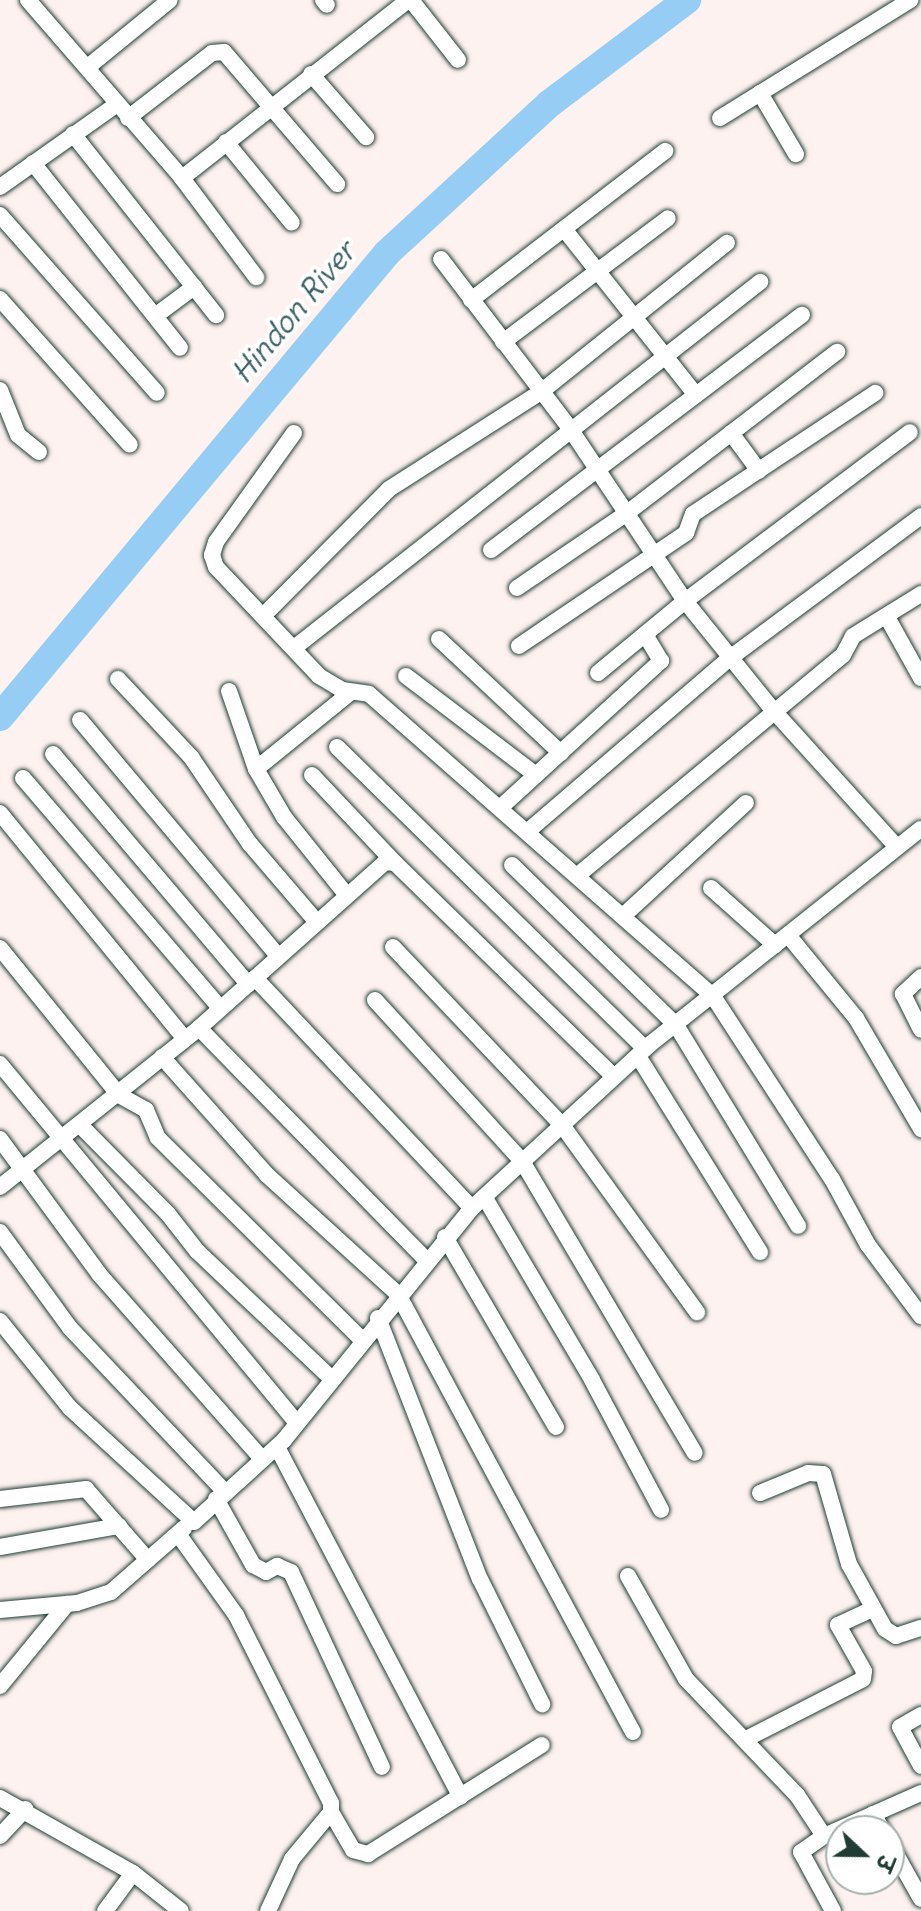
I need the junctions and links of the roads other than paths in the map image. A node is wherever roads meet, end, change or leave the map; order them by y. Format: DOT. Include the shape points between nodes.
graph roads {
  1 [pos="170,0"];
  2 [pos="409,0"];
  3 [pos="910,0"];
  4 [pos="38,3"];
  5 [pos="458,60"];
  6 [pos="89,66"];
  7 [pos="311,74"];
  8 [pos="760,93"];
  9 [pos="116,105"];
  10 [pos="270,107"];
  11 [pos="128,118"];
  12 [pos="720,118"];
  13 [pos="73,134"];
  14 [pos="366,137"];
  15 [pos="226,142"];
  16 [pos="665,151"];
  17 [pos="796,154"];
  18 [pos="33,163"];
  19 [pos="182,178"];
  20 [pos="2,180"];
  21 [pos="337,184"];
  22 [pos="0,215"];
  23 [pos="668,218"];
  24 [pos="292,223"];
  25 [pos="564,229"];
  26 [pos="727,243"];
  27 [pos="441,259"];
  28 [pos="598,270"];
  29 [pos="256,277"];
  30 [pos="760,282"];
  31 [pos="194,287"];
  32 [pos="0,299"];
  33 [pos="471,300"];
  34 [pos="634,314"];
  35 [pos="216,315"];
  36 [pos="802,315"];
  37 [pos="155,316"];
  38 [pos="503,342"];
  39 [pos="180,348"];
  40 [pos="666,352"];
  41 [pos="837,352"];
  42 [pos="0,390"];
  43 [pos="542,391"];
  44 [pos="157,393"];
  45 [pos="875,393"];
  46 [pos="696,395"];
  47 [pos="569,427"];
  48 [pos="6,428"];
  49 [pos="910,432"];
  50 [pos="294,433"];
  51 [pos="731,433"];
  52 [pos="130,445"];
  53 [pos="39,452"];
  54 [pos="599,471"];
  55 [pos="759,471"];
  56 [pos="627,513"];
  57 [pos="921,516"];
  58 [pos="491,550"];
  59 [pos="654,556"];
  60 [pos="517,588"];
  61 [pos="921,594"];
  62 [pos="685,601"];
  63 [pos="264,615"];
  64 [pos="887,617"];
  65 [pos="645,634"];
  66 [pos="439,639"];
  67 [pos="519,646"];
  68 [pos="294,648"];
  69 [pos="730,658"];
  70 [pos="598,673"];
  71 [pos="406,676"];
  72 [pos="921,678"];
  73 [pos="118,679"];
  74 [pos="229,691"];
  75 [pos="350,693"];
  76 [pos="773,710"];
  77 [pos="80,720"];
  78 [pos="337,747"];
  79 [pos="561,753"];
  80 [pos="53,754"];
  81 [pos="256,769"];
  82 [pos="312,775"];
  83 [pos="536,775"];
  84 [pos="23,778"];
  85 [pos="746,803"];
  86 [pos="501,807"];
  87 [pos="0,813"];
  88 [pos="921,829"];
  89 [pos="528,831"];
  90 [pos="897,847"];
  91 [pos="395,863"];
  92 [pos="512,865"];
  93 [pos="578,875"];
  94 [pos="711,888"];
  95 [pos="346,894"];
  96 [pos="623,916"];
  97 [pos="316,921"];
  98 [pos="782,940"];
  99 [pos="393,947"];
  100 [pos="0,948"];
  101 [pos="278,956"];
  102 [pos="921,977"];
  103 [pos="252,981"];
  104 [pos="713,996"];
  105 [pos="375,1000"];
  106 [pos="219,1007"];
  107 [pos="676,1025"];
  108 [pos="199,1028"];
  109 [pos="921,1030"];
  110 [pos="185,1039"];
  111 [pos="641,1053"];
  112 [pos="162,1057"];
  113 [pos="0,1064"];
  114 [pos="614,1077"];
  115 [pos="119,1095"];
  116 [pos="562,1125"];
  117 [pos="81,1126"];
  118 [pos="921,1129"];
  119 [pos="0,1139"];
  120 [pos="62,1140"];
  121 [pos="522,1161"];
  122 [pos="22,1170"];
  123 [pos="0,1187"];
  124 [pos="478,1203"];
  125 [pos="798,1226"];
  126 [pos="0,1232"];
  127 [pos="445,1237"];
  128 [pos="760,1252"];
  129 [pos="426,1260"];
  130 [pos="398,1294"];
  131 [pos="697,1312"];
  132 [pos="921,1316"];
  133 [pos="378,1318"];
  134 [pos="0,1321"];
  135 [pos="361,1339"];
  136 [pos="331,1378"];
  137 [pos="297,1423"];
  138 [pos="556,1427"];
  139 [pos="277,1447"];
  140 [pos="695,1453"];
  141 [pos="262,1459"];
  142 [pos="760,1493"];
  143 [pos="221,1496"];
  144 [pos="0,1499"];
  145 [pos="661,1510"];
  146 [pos="119,1526"];
  147 [pos="184,1528"];
  148 [pos="0,1547"];
  149 [pos="148,1560"];
  150 [pos="628,1576"];
  151 [pos="67,1604"];
  152 [pos="872,1609"];
  153 [pos="0,1610"];
  154 [pos="921,1628"];
  155 [pos="0,1686"];
  156 [pos="542,1704"];
  157 [pos="921,1715"];
  158 [pos="633,1732"];
  159 [pos="746,1739"];
  160 [pos="542,1745"];
  161 [pos="921,1766"];
  162 [pos="382,1767"];
  163 [pos="921,1793"];
  164 [pos="461,1797"];
  165 [pos="0,1798"];
  166 [pos="25,1809"];
  167 [pos="331,1812"];
  168 [pos="873,1814"];
  169 [pos="0,1836"];
  170 [pos="824,1836"];
  171 [pos="905,1870"];
  172 [pos="133,1873"];
  173 [pos="921,1899"];
  174 [pos="105,1911"];
  175 [pos="181,1911"];
  176 [pos="268,1911"];
  177 [pos="833,1911"];
  1 -- 6 [label="street"];
  2 -- 5 [label="street"];
  2 -- 7 [label="street"];
  3 -- 8 [label="street"];
  4 -- 6 [label="street"];
  6 -- 9 [label="street"];
  7 -- 10 [label="street"];
  7 -- 14 [label="street"];
  8 -- 12 [label="street"];
  8 -- 17 [label="street"];
  9 -- 11 [label="street"];
  9 -- 13 [label="street"];
  10 -- 11 [label="street" via="219,50"];
  10 -- 15 [label="street"];
  10 -- 21 [label="street"];
  11 -- 19 [label="street"];
  13 -- 18 [label="street"];
  13 -- 31 [label="street"];
  15 -- 19 [label="street"];
  15 -- 24 [label="street"];
  16 -- 25 [label="street"];
  18 -- 20 [label="street"];
  18 -- 37 [label="street"];
  19 -- 29 [label="street"];
  22 -- 44 [label="street"];
  23 -- 28 [label="street"];
  25 -- 28 [label="street"];
  25 -- 33 [label="street"];
  26 -- 34 [label="street"];
  27 -- 33 [label="street"];
  28 -- 34 [label="street"];
  28 -- 38 [label="street"];
  30 -- 40 [label="street"];
  31 -- 35 [label="street"];
  31 -- 37 [label="street"];
  32 -- 52 [label="street"];
  33 -- 38 [label="street"];
  34 -- 40 [label="street"];
  34 -- 43 [label="street"];
  36 -- 46 [label="street"];
  37 -- 39 [label="street"];
  38 -- 43 [label="street"];
  40 -- 46 [label="street"];
  40 -- 47 [label="street"];
  41 -- 51 [label="street"];
  42 -- 48 [label="street"];
  43 -- 47 [label="street"];
  43 -- 63 [label="street" via="389,489"];
  45 -- 55 [label="street"];
  46 -- 54 [label="street"];
  47 -- 54 [label="street"];
  47 -- 68 [label="street"];
  48 -- 53 [label="street"];
  49 -- 62 [label="street"];
  50 -- 63 [label="street" via="212,555 216,567"];
  51 -- 55 [label="street"];
  51 -- 56 [label="street"];
  54 -- 56 [label="street"];
  54 -- 58 [label="street"];
  55 -- 59 [label="street" via="693,514 686,533"];
  56 -- 59 [label="street"];
  56 -- 60 [label="street"];
  57 -- 69 [label="street"];
  59 -- 62 [label="street"];
  59 -- 67 [label="street"];
  61 -- 64 [label="street"];
  62 -- 65 [label="street"];
  62 -- 69 [label="street"];
  63 -- 68 [label="street"];
  64 -- 72 [label="street"];
  64 -- 76 [label="street" via="853,636 843,655"];
  65 -- 70 [label="street"];
  65 -- 79 [label="street" via="661,661"];
  66 -- 79 [label="street"];
  68 -- 75 [label="street" via="332,687"];
  69 -- 76 [label="street"];
  69 -- 89 [label="street"];
  71 -- 83 [label="street"];
  73 -- 97 [label="street" via="191,757 250,844"];
  74 -- 81 [label="street"];
  75 -- 81 [label="street"];
  75 -- 86 [label="street" via="369,694"];
  76 -- 90 [label="street"];
  76 -- 93 [label="street"];
  77 -- 101 [label="street"];
  78 -- 111 [label="street"];
  79 -- 83 [label="street"];
  80 -- 103 [label="street"];
  81 -- 95 [label="street" via="284,817"];
  82 -- 91 [label="street"];
  83 -- 86 [label="street"];
  84 -- 106 [label="street"];
  85 -- 96 [label="street"];
  86 -- 89 [label="street"];
  87 -- 110 [label="street"];
  88 -- 90 [label="street"];
  89 -- 93 [label="street"];
  90 -- 98 [label="street"];
  91 -- 95 [label="street" via="376,866"];
  91 -- 114 [label="street"];
  92 -- 107 [label="street"];
  93 -- 96 [label="street"];
  94 -- 98 [label="street"];
  95 -- 97 [label="street"];
  96 -- 104 [label="street"];
  97 -- 101 [label="street"];
  98 -- 104 [label="street"];
  98 -- 118 [label="street" via="856,1018"];
  99 -- 116 [label="street"];
  100 -- 115 [label="street"];
  101 -- 103 [label="street"];
  102 -- 109 [label="street" via="903,994"];
  103 -- 106 [label="street"];
  103 -- 124 [label="street"];
  104 -- 107 [label="street"];
  104 -- 132 [label="street" via="832,1179 868,1245"];
  105 -- 121 [label="street"];
  106 -- 108 [label="street"];
  107 -- 111 [label="street"];
  107 -- 125 [label="street"];
  108 -- 110 [label="street"];
  108 -- 129 [label="street"];
  110 -- 112 [label="street"];
  111 -- 114 [label="street"];
  111 -- 128 [label="street"];
  112 -- 115 [label="street"];
  112 -- 130 [label="street" via="267,1175"];
  113 -- 120 [label="street"];
  114 -- 116 [label="street"];
  115 -- 117 [label="street"];
  115 -- 135 [label="street" via="140,1103 158,1138"];
  116 -- 121 [label="street"];
  116 -- 131 [label="street"];
  117 -- 120 [label="street"];
  117 -- 136 [label="street" via="197,1251"];
  119 -- 122 [label="street"];
  120 -- 122 [label="street"];
  120 -- 137 [label="street"];
  121 -- 124 [label="street"];
  121 -- 140 [label="street"];
  122 -- 123 [label="street"];
  122 -- 141 [label="street" via="99,1274"];
  124 -- 127 [label="street"];
  124 -- 145 [label="street"];
  126 -- 143 [label="street" via="70,1328"];
  127 -- 129 [label="street"];
  127 -- 138 [label="street"];
  129 -- 130 [label="street"];
  130 -- 133 [label="street"];
  130 -- 158 [label="street"];
  133 -- 135 [label="street"];
  133 -- 156 [label="street" via="480,1579"];
  134 -- 147 [label="street" via="70,1408"];
  135 -- 136 [label="street"];
  136 -- 137 [label="street"];
  137 -- 139 [label="street"];
  139 -- 141 [label="street"];
  139 -- 164 [label="street"];
  141 -- 143 [label="street"];
  142 -- 152 [label="street" via="813,1471 823,1474 849,1564"];
  143 -- 147 [label="street"];
  143 -- 162 [label="street" via="253,1565 266,1572 277,1566 291,1572"];
  144 -- 146 [label="street" via="86,1489"];
  146 -- 148 [label="street"];
  146 -- 149 [label="street"];
  147 -- 149 [label="street"];
  147 -- 167 [label="street" via="236,1615"];
  149 -- 151 [label="street" via="111,1592"];
  150 -- 159 [label="street" via="686,1679"];
  151 -- 153 [label="street"];
  151 -- 155 [label="street"];
  152 -- 154 [label="street" via="890,1634"];
  152 -- 159 [label="street" via="838,1625 864,1671 863,1679"];
  157 -- 161 [label="street" via="900,1727"];
  159 -- 170 [label="street" via="797,1795"];
  160 -- 164 [label="street"];
  163 -- 168 [label="street"];
  164 -- 167 [label="street" via="368,1854 353,1850"];
  165 -- 166 [label="street"];
  166 -- 169 [label="street"];
  166 -- 172 [label="street"];
  167 -- 176 [label="street" via="292,1859"];
  168 -- 170 [label="street"];
  170 -- 177 [label="street" via="801,1852"];
  171 -- 173 [label="street"];
  172 -- 174 [label="street"];
  172 -- 175 [label="street"];
}
